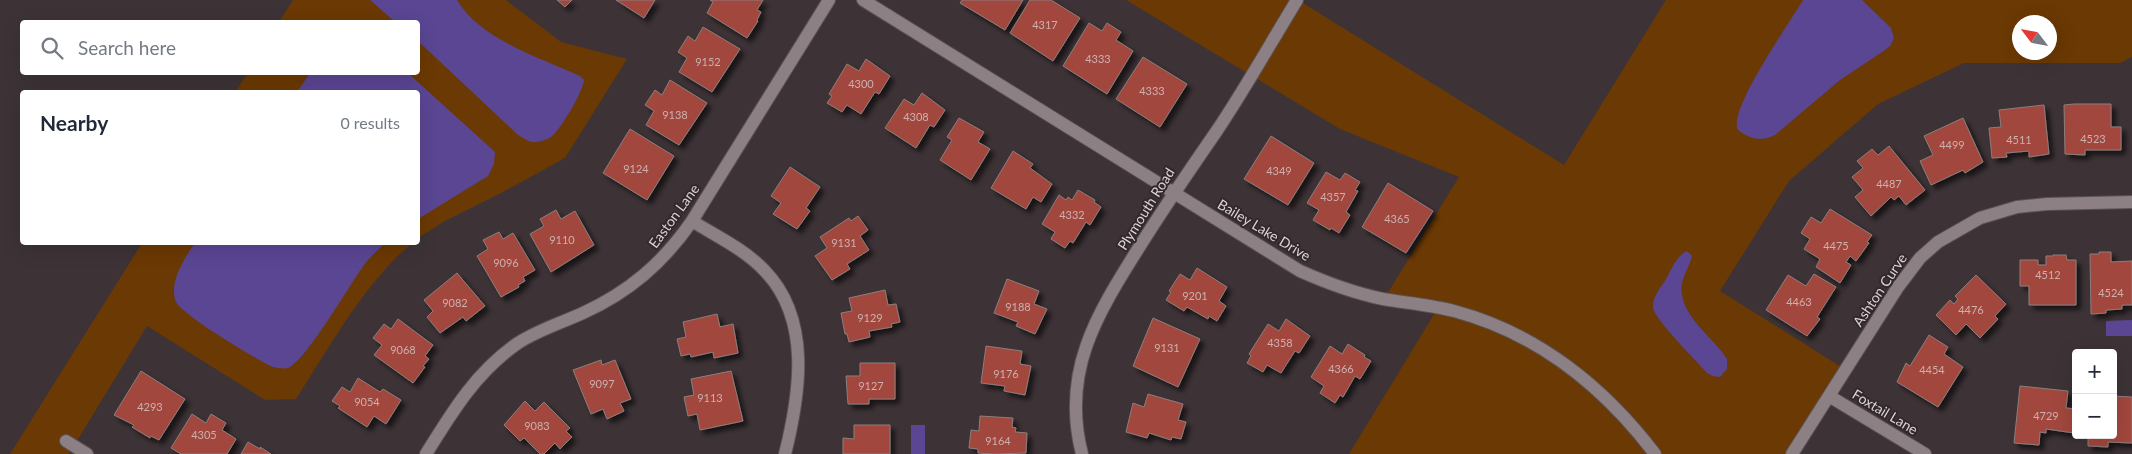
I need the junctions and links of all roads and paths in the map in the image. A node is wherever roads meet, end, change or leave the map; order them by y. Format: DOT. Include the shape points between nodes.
graph roads {
  1 [pos="829,0"];
  2 [pos="863,0"];
  3 [pos="1297,0"];
  4 [pos="1173,192"];
  5 [pos="2132,202"];
  6 [pos="692,221"];
  7 [pos="1829,396"];
  8 [pos="66,441"];
  9 [pos="87,454"];
  10 [pos="426,454"];
  11 [pos="785,454"];
  12 [pos="1082,454"];
  13 [pos="1655,454"];
  14 [pos="1792,454"];
  15 [pos="1925,454"];
  1 -- 6 [label="street, Easton Lane"];
  2 -- 4 [label="street, Bailey Lake Drive"];
  3 -- 4 [label="street, Plymouth Road" via="1220,125"];
  4 -- 12 [label="street, Plymouth Road" via="1105,302 1088,340 1076,395"];
  4 -- 13 [label="street, Bailey Lake Drive" via="1318,279 1368,296 1454,311 1518,336 1559,360 1598,390"];
  5 -- 7 [label="street, Ashton Curve" via="2018,207 1980,218 1950,234 1929,249 1905,277"];
  6 -- 10 [label="street, Easton Lane" via="668,252 630,288 528,337 488,367 465,393"];
  6 -- 11 [label="street" via="757,263 779,288 789,308 797,342 798,377"];
  7 -- 14 [label="street, Ashton Curve"];
  7 -- 15 [label="street, Foxtail Lane"];
  8 -- 9 [label="street"];
}
